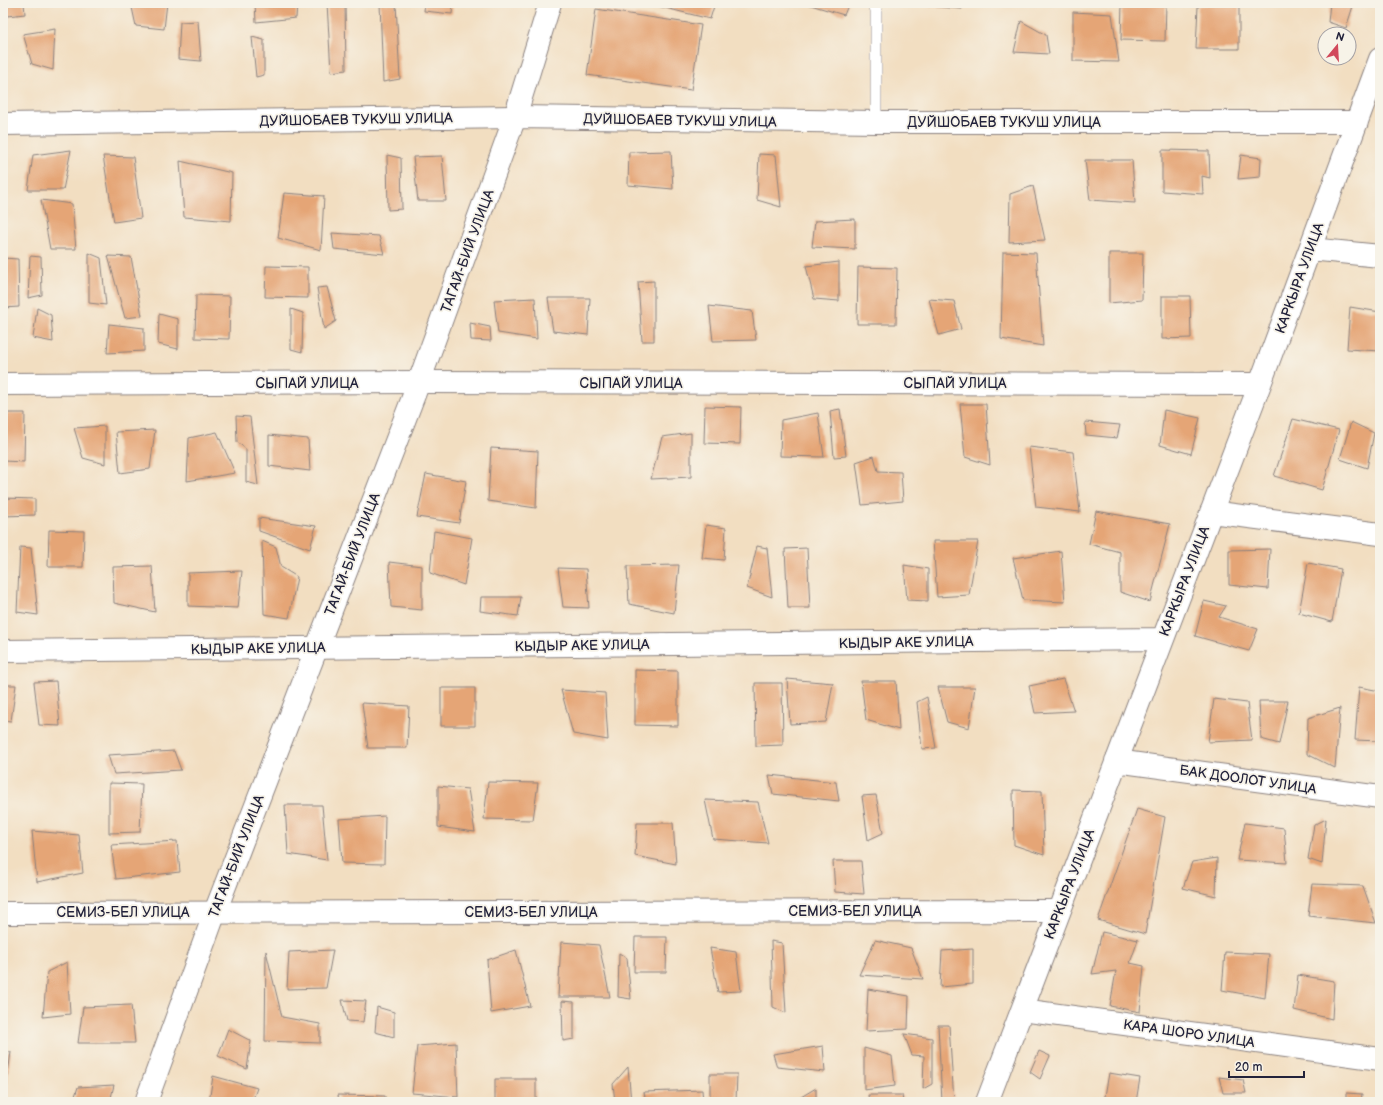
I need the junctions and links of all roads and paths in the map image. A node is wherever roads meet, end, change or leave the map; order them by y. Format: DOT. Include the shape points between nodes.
graph roads {
  1 [pos="550,3"];
  2 [pos="872,3"];
  3 [pos="1380,59"];
  4 [pos="515,117"];
  5 [pos="876,122"];
  6 [pos="1357,122"];
  7 [pos="3,124"];
  8 [pos="1310,249"];
  9 [pos="1380,256"];
  10 [pos="419,382"];
  11 [pos="3,384"];
  12 [pos="1260,384"];
  13 [pos="1210,512"];
  14 [pos="1380,534"];
  15 [pos="1161,639"];
  16 [pos="316,647"];
  17 [pos="3,651"];
  18 [pos="1116,761"];
  19 [pos="1380,797"];
  20 [pos="1059,911"];
  21 [pos="214,912"];
  22 [pos="3,913"];
  23 [pos="1022,1010"];
  24 [pos="1380,1060"];
  25 [pos="146,1102"];
  26 [pos="987,1102"];
  1 -- 4 [label="street, ТАГАЙ-БИЙ УЛИЦА"];
  2 -- 5 [label="lane" via="876,10"];
  3 -- 6 [label="street, КАРКЫРА УЛИЦА"];
  4 -- 5 [label="street, ДУЙШОБАЕВ ТУКУШ УЛИЦА"];
  4 -- 7 [label="street, ДУЙШОБАЕВ ТУКУШ УЛИЦА"];
  4 -- 10 [label="street, ТАГАЙ-БИЙ УЛИЦА"];
  5 -- 6 [label="street, ДУЙШОБАЕВ ТУКУШ УЛИЦА"];
  6 -- 8 [label="street, КАРКЫРА УЛИЦА"];
  8 -- 9 [label="street"];
  8 -- 12 [label="street, КАРКЫРА УЛИЦА"];
  10 -- 11 [label="street, СЫПАЙ УЛИЦА"];
  10 -- 12 [label="street, СЫПАЙ УЛИЦА"];
  10 -- 16 [label="street, ТАГАЙ-БИЙ УЛИЦА"];
  12 -- 13 [label="street, КАРКЫРА УЛИЦА"];
  13 -- 14 [label="street"];
  13 -- 15 [label="street, КАРКЫРА УЛИЦА"];
  15 -- 16 [label="street, КЫДЫР АКЕ УЛИЦА"];
  15 -- 18 [label="street, КАРКЫРА УЛИЦА"];
  16 -- 17 [label="street, КЫДЫР АКЕ УЛИЦА"];
  16 -- 21 [label="street, ТАГАЙ-БИЙ УЛИЦА"];
  18 -- 19 [label="street, БАК ДООЛОТ УЛИЦА"];
  18 -- 20 [label="street, КАРКЫРА УЛИЦА"];
  20 -- 21 [label="street, СЕМИЗ-БЕЛ УЛИЦА"];
  20 -- 23 [label="street, КАРКЫРА УЛИЦА"];
  21 -- 22 [label="street, СЕМИЗ-БЕЛ УЛИЦА"];
  21 -- 25 [label="street, ТАГАЙ-БИЙ УЛИЦА"];
  23 -- 24 [label="street, КАРА ШОРО УЛИЦА"];
  23 -- 26 [label="street, КАРКЫРА УЛИЦА"];
}
